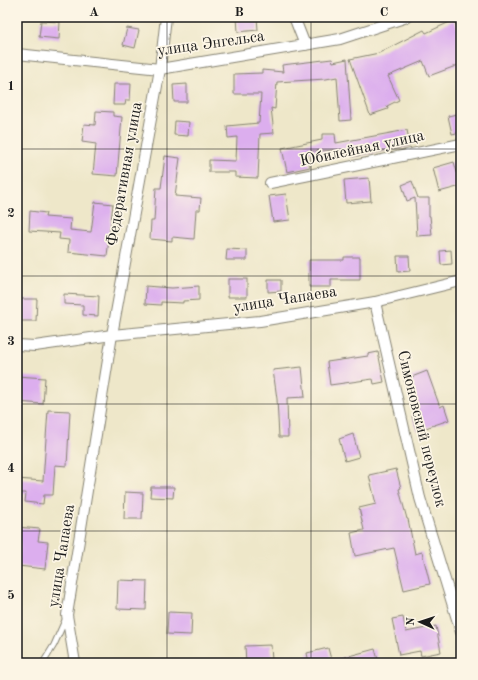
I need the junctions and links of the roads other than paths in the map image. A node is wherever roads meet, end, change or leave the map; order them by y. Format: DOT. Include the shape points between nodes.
graph roads {
  1 [pos="166,17"];
  2 [pos="294,17"];
  3 [pos="407,17"];
  4 [pos="305,45"];
  5 [pos="17,54"];
  6 [pos="160,69"];
  7 [pos="461,144"];
  8 [pos="270,183"];
  9 [pos="461,281"];
  10 [pos="375,302"];
  11 [pos="112,335"];
  12 [pos="17,346"];
  13 [pos="67,616"];
  14 [pos="461,632"];
  15 [pos="44,663"];
  16 [pos="75,663"];
  1 -- 6 [label="street, Федеративная улица"];
  2 -- 4 [label="street"];
  3 -- 4 [label="street, улица Энгельса" via="365,32"];
  4 -- 6 [label="street, улица Энгельса"];
  5 -- 6 [label="street, улица Энгельса"];
  6 -- 11 [label="street, Федеративная улица"];
  7 -- 8 [label="street, Юбилейная улица"];
  9 -- 10 [label="street, улица Чапаева"];
  10 -- 11 [label="street, улица Чапаева" via="260,321"];
  10 -- 14 [label="street, Симоновский переулок" via="420,498"];
  11 -- 12 [label="street, улица Чапаева" via="35,346"];
  11 -- 13 [label="street, улица Чапаева"];
  13 -- 15 [label="lane"];
  13 -- 16 [label="street, улица Чапаева"];
}
